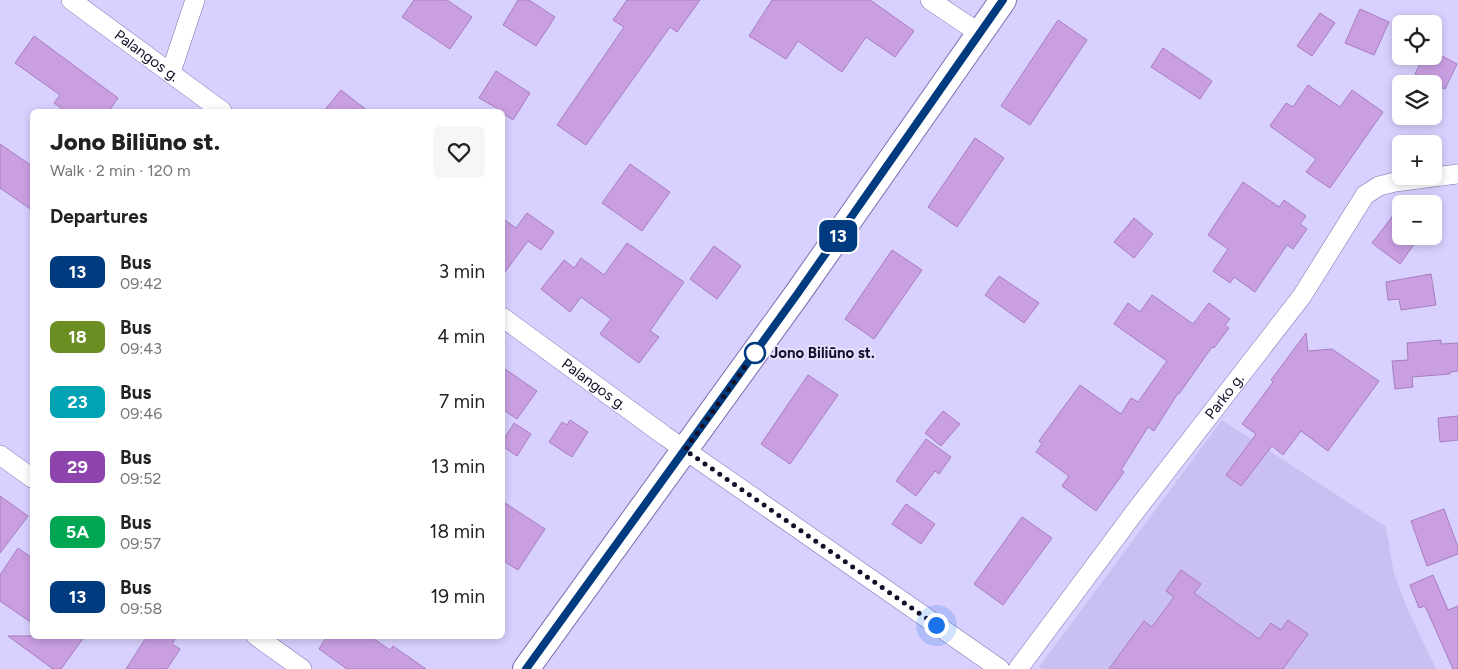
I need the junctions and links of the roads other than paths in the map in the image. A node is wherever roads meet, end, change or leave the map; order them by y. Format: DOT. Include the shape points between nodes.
graph roads {
  1 [pos="71,0"];
  2 [pos="195,0"];
  3 [pos="930,0"];
  4 [pos="1003,0"];
  5 [pos="979,33"];
  6 [pos="170,72"];
  7 [pos="219,109"];
  8 [pos="1458,174"];
  9 [pos="505,319"];
  10 [pos="685,450"];
  11 [pos="0,455"];
  12 [pos="30,477"];
  13 [pos="260,639"];
  14 [pos="302,669"];
  15 [pos="526,669"];
  16 [pos="1000,669"];
  17 [pos="1018,669"];
  1 -- 6 [label="street, Palangos g."];
  2 -- 6 [label="street"];
  3 -- 5 [label="street"];
  4 -- 5 [label="main road"];
  5 -- 10 [label="main road"];
  6 -- 7 [label="street, Palangos g."];
  8 -- 17 [label="street, Parko g." via="1395,182 1379,186 1365,195 1302,296"];
  9 -- 10 [label="street, Palangos g."];
  10 -- 15 [label="main road"];
  10 -- 16 [label="street, Palangos g."];
  11 -- 12 [label="street"];
  13 -- 14 [label="street"];
}
